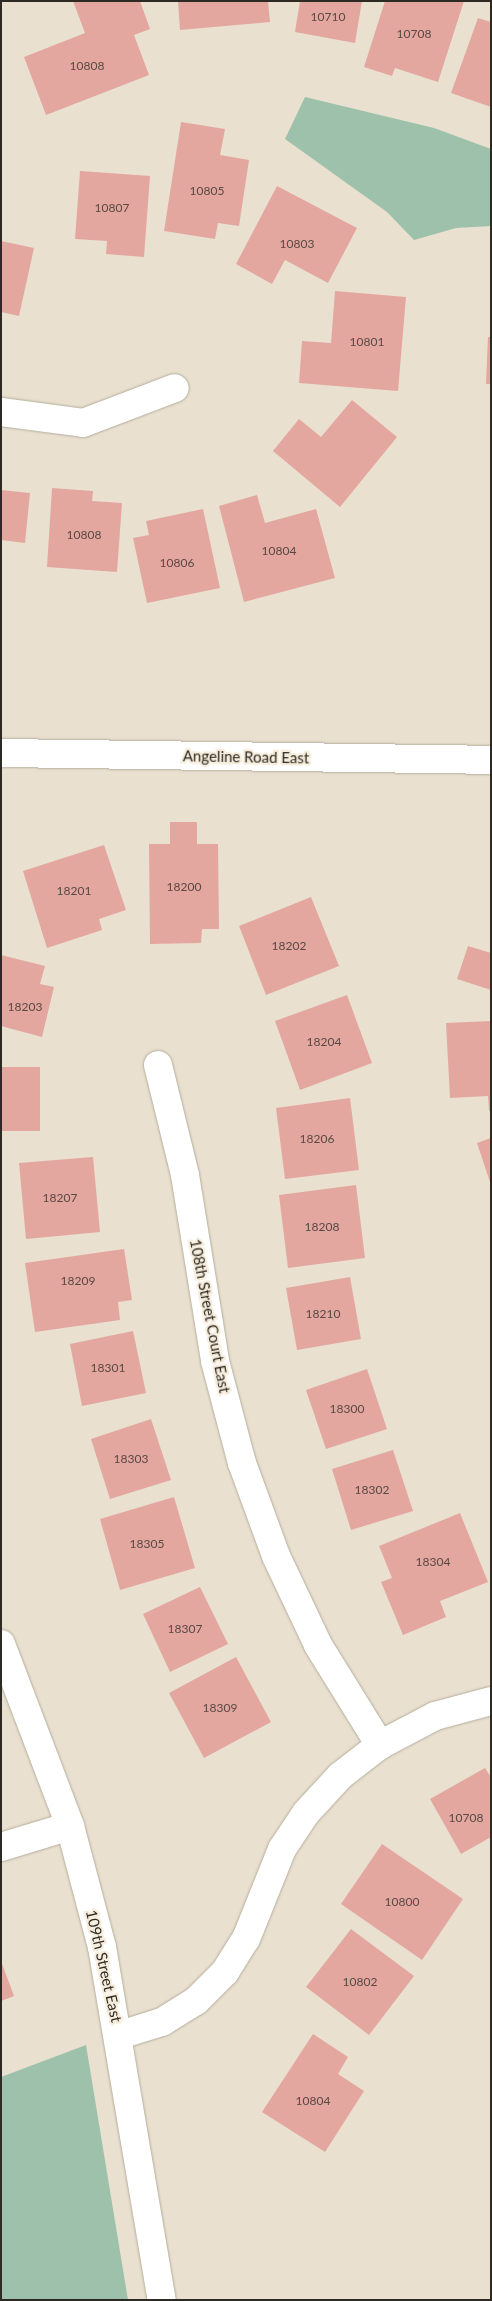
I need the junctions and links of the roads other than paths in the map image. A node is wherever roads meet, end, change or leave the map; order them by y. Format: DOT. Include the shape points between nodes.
graph roads {
  1 [pos="174,388"];
  2 [pos="1,412"];
  3 [pos="1,753"];
  4 [pos="491,760"];
  5 [pos="158,1065"];
  6 [pos="1,1644"];
  7 [pos="491,1701"];
  8 [pos="380,1745"];
  9 [pos="70,1826"];
  10 [pos="1,1847"];
  11 [pos="120,2035"];
  12 [pos="162,2300"];
  1 -- 2 [label="street" via="83,423"];
  3 -- 4 [label="street, Angeline Road East"];
  5 -- 8 [label="street, 108th Street Court East" via="185,1175 215,1361 242,1462 276,1556 318,1646"];
  6 -- 9 [label="street, 109th Street East"];
  7 -- 8 [label="street" via="435,1716"];
  8 -- 11 [label="street" via="340,1776 306,1813 282,1849 246,1939 225,1972 196,2001 162,2022"];
  9 -- 10 [label="street"];
  9 -- 11 [label="street, 109th Street East"];
  11 -- 12 [label="street, 109th Street East"];
}
